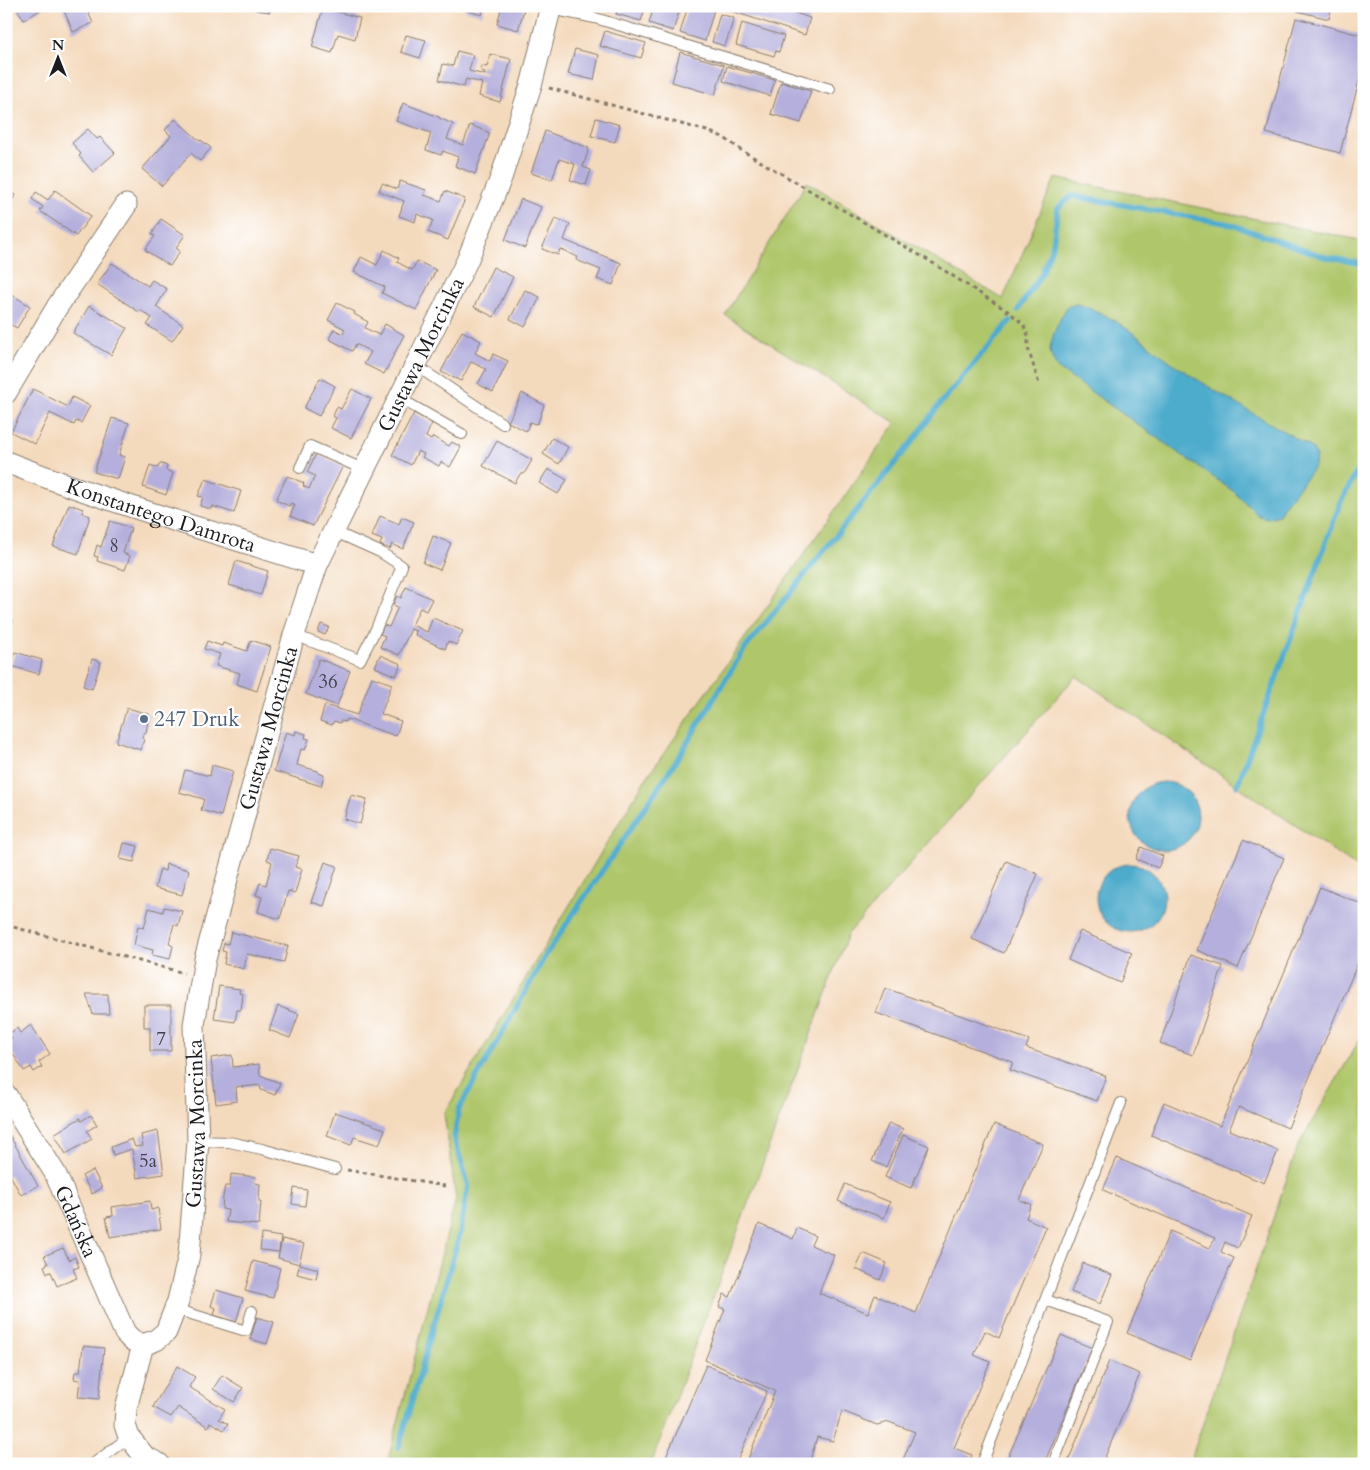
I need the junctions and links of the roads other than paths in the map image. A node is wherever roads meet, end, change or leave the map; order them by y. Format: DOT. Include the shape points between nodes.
graph roads {
  1 [pos="551,8"];
  2 [pos="830,89"];
  3 [pos="126,205"];
  4 [pos="415,365"];
  5 [pos="6,394"];
  6 [pos="399,398"];
  7 [pos="503,424"];
  8 [pos="462,434"];
  9 [pos="6,462"];
  10 [pos="300,468"];
  11 [pos="363,469"];
  12 [pos="333,531"];
  13 [pos="317,564"];
  14 [pos="294,636"];
  15 [pos="6,1095"];
  16 [pos="1121,1103"];
  17 [pos="198,1141"];
  18 [pos="335,1169"];
  19 [pos="1046,1300"];
  20 [pos="175,1310"];
  21 [pos="252,1311"];
  22 [pos="143,1345"];
  23 [pos="129,1437"];
  24 [pos="110,1459"];
  25 [pos="93,1464"];
  26 [pos="159,1464"];
  27 [pos="982,1464"];
  28 [pos="1053,1464"];
  1 -- 2 [label="lane" via="595,18"];
  1 -- 4 [label="street, Gustawa Morcinka" via="532,82 500,178 470,251"];
  3 -- 5 [label="street" via="57,307"];
  4 -- 6 [label="street, Gustawa Morcinka"];
  4 -- 7 [label="lane"];
  6 -- 8 [label="lane"];
  6 -- 11 [label="street, Gustawa Morcinka"];
  9 -- 13 [label="street, Konstantego Damrota" via="112,500"];
  10 -- 11 [label="lane" via="310,446"];
  11 -- 12 [label="street, Gustawa Morcinka"];
  12 -- 13 [label="street, Gustawa Morcinka"];
  12 -- 14 [label="lane" via="380,552 402,566 360,660"];
  13 -- 14 [label="street, Gustawa Morcinka"];
  14 -- 17 [label="street, Gustawa Morcinka" via="202,976 194,1025"];
  15 -- 22 [label="street, Gdańska" via="55,1173 125,1333"];
  16 -- 19 [label="lane"];
  17 -- 18 [label="lane" via="262,1148"];
  17 -- 20 [label="street, Gustawa Morcinka" via="189,1255"];
  19 -- 27 [label="lane"];
  19 -- 28 [label="lane" via="1108,1322"];
  20 -- 21 [label="lane" via="246,1331"];
  20 -- 22 [label="street, Gustawa Morcinka" via="166,1332"];
  22 -- 23 [label="street" via="126,1408 125,1425"];
  23 -- 24 [label="lane"];
  23 -- 26 [label="street" via="145,1456"];
  24 -- 25 [label="lane"];
}
